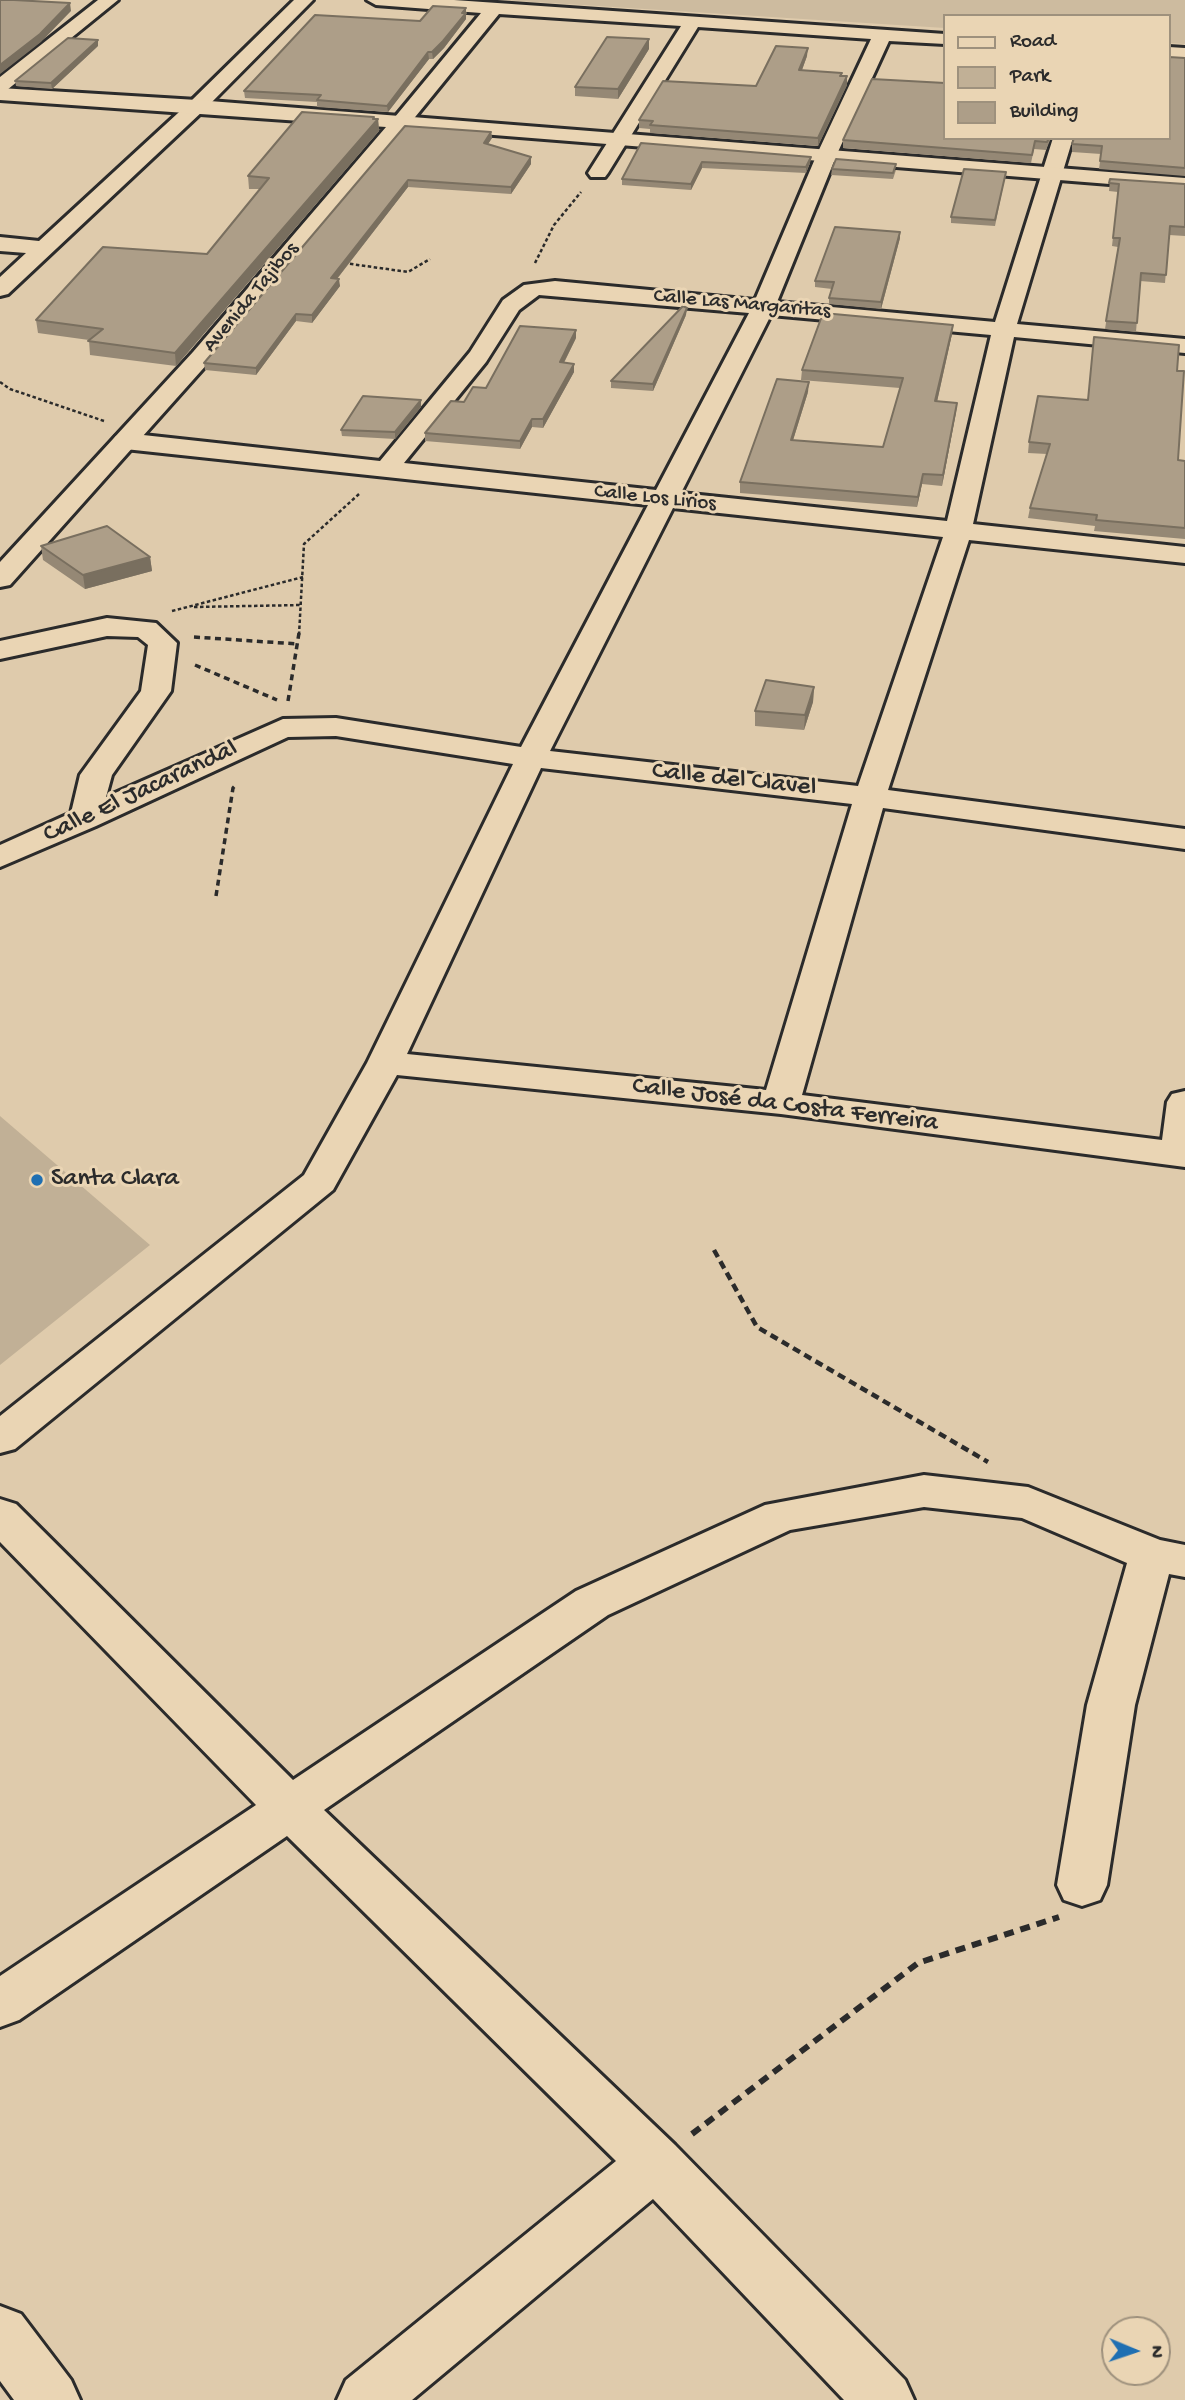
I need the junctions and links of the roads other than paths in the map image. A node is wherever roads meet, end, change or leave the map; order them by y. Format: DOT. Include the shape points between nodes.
graph roads {
  1 [pos="109,0"];
  2 [pos="304,0"];
  3 [pos="376,0"];
  4 [pos="495,8"];
  5 [pos="693,21"];
  6 [pos="881,35"];
  7 [pos="944,39"];
  8 [pos="0,86"];
  9 [pos="0,94"];
  10 [pos="197,106"];
  11 [pos="400,122"];
  12 [pos="620,139"];
  13 [pos="1062,140"];
  14 [pos="827,155"];
  15 [pos="598,173"];
  16 [pos="1053,173"];
  17 [pos="1185,184"];
  18 [pos="0,244"];
  19 [pos="47,248"];
  20 [pos="0,289"];
  21 [pos="764,307"];
  22 [pos="1004,329"];
  23 [pos="1185,346"];
  24 [pos="133,433"];
  25 [pos="386,470"];
  26 [pos="663,500"];
  27 [pos="958,533"];
  28 [pos="1185,555"];
  29 [pos="0,579"];
  30 [pos="0,650"];
  31 [pos="283,728"];
  32 [pos="531,758"];
  33 [pos="870,797"];
  34 [pos="85,819"];
  35 [pos="1185,839"];
  36 [pos="0,858"];
  37 [pos="385,1063"];
  38 [pos="1185,1102"];
  39 [pos="781,1103"];
  40 [pos="1182,1155"];
  41 [pos="0,1438"];
  42 [pos="0,1515"];
  43 [pos="1168,1558"];
  44 [pos="291,1809"];
  45 [pos="1082,1885"];
  46 [pos="0,2004"];
  47 [pos="655,2162"];
  48 [pos="0,2334"];
  49 [pos="50,2400"];
  50 [pos="367,2400"];
  51 [pos="884,2400"];
  1 -- 8 [label="street"];
  2 -- 10 [label="street"];
  3 -- 4 [label="street"];
  4 -- 5 [label="street"];
  4 -- 11 [label="street, Avenida Tajibos"];
  5 -- 6 [label="street"];
  5 -- 12 [label="street"];
  6 -- 7 [label="street"];
  6 -- 14 [label="street"];
  9 -- 10 [label="street"];
  10 -- 11 [label="street"];
  10 -- 19 [label="street"];
  11 -- 12 [label="street"];
  11 -- 24 [label="street, Avenida Tajibos"];
  12 -- 14 [label="street"];
  12 -- 15 [label="street"];
  13 -- 16 [label="street"];
  14 -- 16 [label="street"];
  14 -- 21 [label="street"];
  16 -- 17 [label="street"];
  16 -- 22 [label="street"];
  18 -- 19 [label="street"];
  19 -- 20 [label="street"];
  21 -- 22 [label="street, Calle Las Margaritas"];
  21 -- 25 [label="street, Calle Las Margaritas" via="531,290 489,335 480,355"];
  21 -- 26 [label="street"];
  22 -- 23 [label="street, Calle Las Margaritas"];
  22 -- 27 [label="street"];
  24 -- 25 [label="street, Calle Los Lirios"];
  24 -- 29 [label="street, Avenida Tajibos"];
  25 -- 26 [label="street, Calle Los Lirios"];
  26 -- 27 [label="street, Calle Los Lirios"];
  26 -- 32 [label="street"];
  27 -- 28 [label="street, Calle Los Lirios"];
  27 -- 33 [label="street"];
  30 -- 34 [label="street" via="107,627 146,629 158,643 156,691 96,775"];
  31 -- 32 [label="street, Calle del Clavel" via="336,727"];
  31 -- 34 [label="street, Calle El Jacarandal"];
  32 -- 33 [label="street, Calle del Clavel"];
  32 -- 37 [label="street"];
  33 -- 35 [label="street, Calle del Clavel"];
  33 -- 39 [label="street"];
  34 -- 36 [label="street, Calle El Jacarandal"];
  37 -- 39 [label="street, Calle José da Costa Ferreira"];
  37 -- 41 [label="street" via="319,1182"];
  38 -- 40 [label="street"];
  39 -- 40 [label="street, Calle José da Costa Ferreira"];
  42 -- 44 [label="street"];
  43 -- 44 [label="street" via="1028,1503 924,1491 782,1516 592,1603"];
  43 -- 45 [label="street" via="1111,1705"];
  44 -- 46 [label="street"];
  44 -- 47 [label="street"];
  47 -- 50 [label="street"];
  47 -- 51 [label="street"];
  48 -- 49 [label="street"];
}
